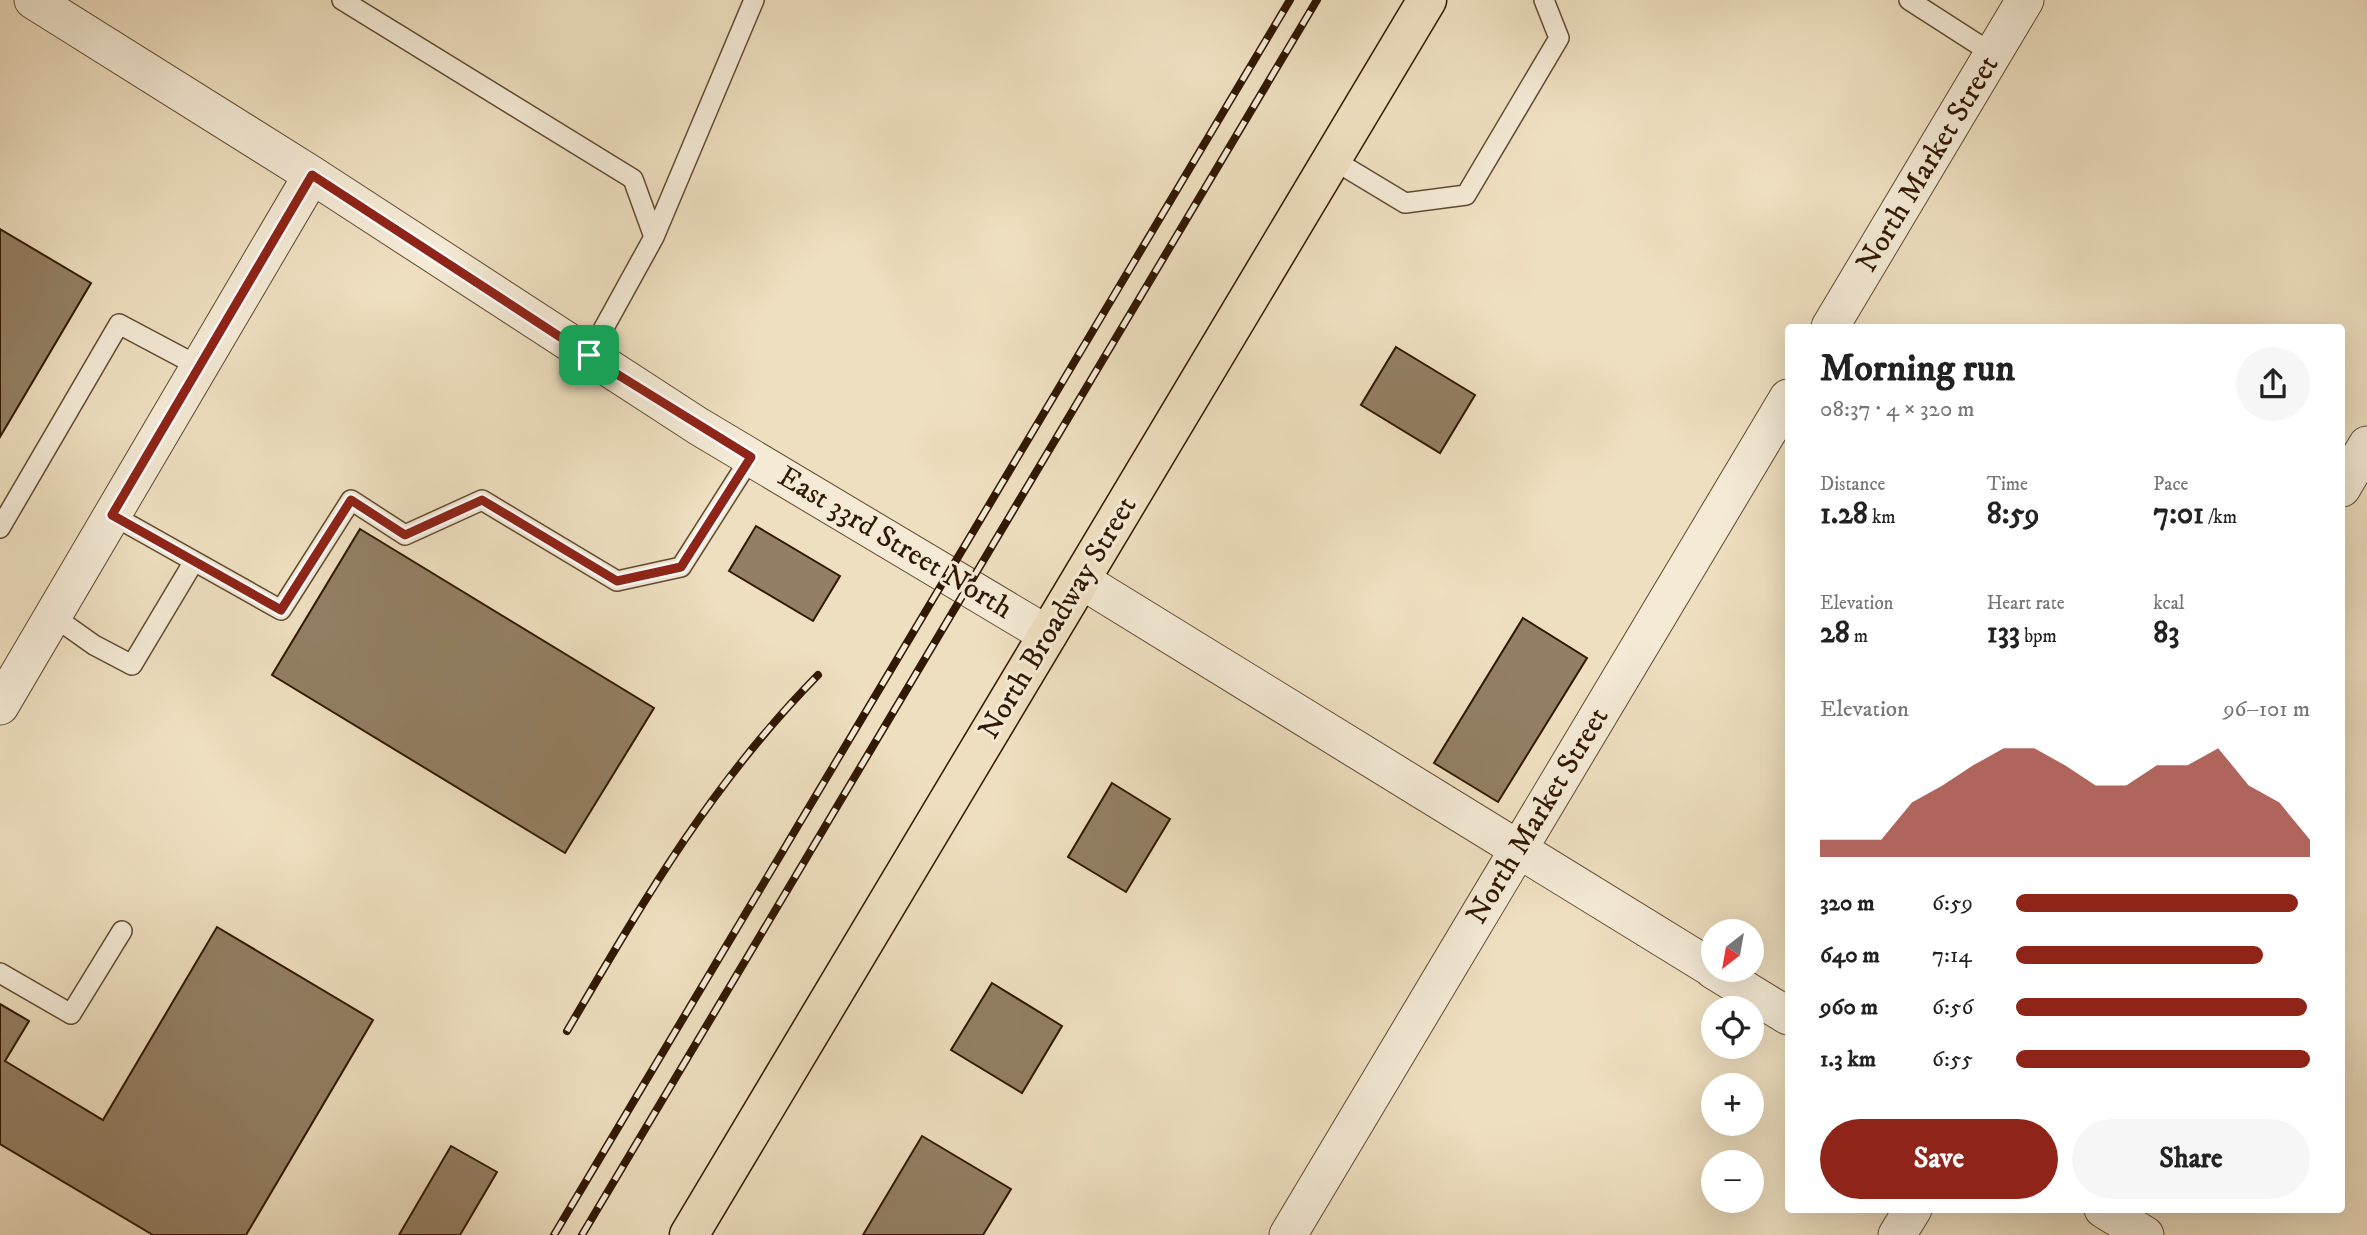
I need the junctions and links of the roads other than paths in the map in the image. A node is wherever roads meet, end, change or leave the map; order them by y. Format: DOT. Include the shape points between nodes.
graph roads {
  1 [pos="33,0"];
  2 [pos="342,0"];
  3 [pos="754,0"];
  4 [pos="1426,0"];
  5 [pos="1544,0"];
  6 [pos="1909,0"];
  7 [pos="2025,0"];
  8 [pos="1993,54"];
  9 [pos="1332,159"];
  10 [pos="312,175"];
  11 [pos="654,237"];
  12 [pos="1832,324"];
  13 [pos="589,355"];
  14 [pos="200,367"];
  15 [pos="1785,403"];
  16 [pos="2367,445"];
  17 [pos="751,457"];
  18 [pos="2345,483"];
  19 [pos="112,515"];
  20 [pos="0,528"];
  21 [pos="194,562"];
  22 [pos="1081,580"];
  23 [pos="53,616"];
  24 [pos="1048,635"];
  25 [pos="4,688"];
  26 [pos="1518,849"];
  27 [pos="122,931"];
  28 [pos="1701,962"];
  29 [pos="0,973"];
  30 [pos="1734,982"];
  31 [pos="1785,1014"];
  32 [pos="1911,1213"];
  33 [pos="2109,1213"];
  34 [pos="689,1235"];
  35 [pos="1288,1235"];
  36 [pos="1897,1235"];
  37 [pos="2145,1235"];
  1 -- 10 [label="street, East 33rd Street North"];
  2 -- 11 [label="lane" via="633,179"];
  3 -- 11 [label="lane"];
  4 -- 9 [label="main road, North Broadway Street"];
  5 -- 9 [label="lane" via="1559,38 1466,195 1405,203"];
  6 -- 8 [label="lane"];
  7 -- 8 [label="street, North Market Street"];
  8 -- 12 [label="street, North Market Street"];
  9 -- 22 [label="main road, North Broadway Street"];
  10 -- 13 [label="street, East 33rd Street North"];
  10 -- 14 [label="street"];
  11 -- 13 [label="lane"];
  13 -- 17 [label="street, East 33rd Street North"];
  14 -- 19 [label="street"];
  14 -- 20 [label="lane" via="119,324"];
  15 -- 26 [label="street, North Market Street"];
  16 -- 18 [label="street"];
  17 -- 21 [label="lane" via="681,567 617,581 482,500 405,535 351,500 281,610"];
  17 -- 24 [label="street, East 33rd Street North"];
  19 -- 21 [label="lane"];
  19 -- 23 [label="street"];
  21 -- 23 [label="lane" via="132,665"];
  22 -- 24 [label="main road, North Broadway Street"];
  22 -- 26 [label="street"];
  23 -- 25 [label="street"];
  24 -- 34 [label="main road, North Broadway Street"];
  26 -- 28 [label="street"];
  26 -- 35 [label="street, North Market Street"];
  27 -- 29 [label="lane" via="71,1014"];
  30 -- 31 [label="street"];
  32 -- 36 [label="street"];
  33 -- 37 [label="street"];
}
